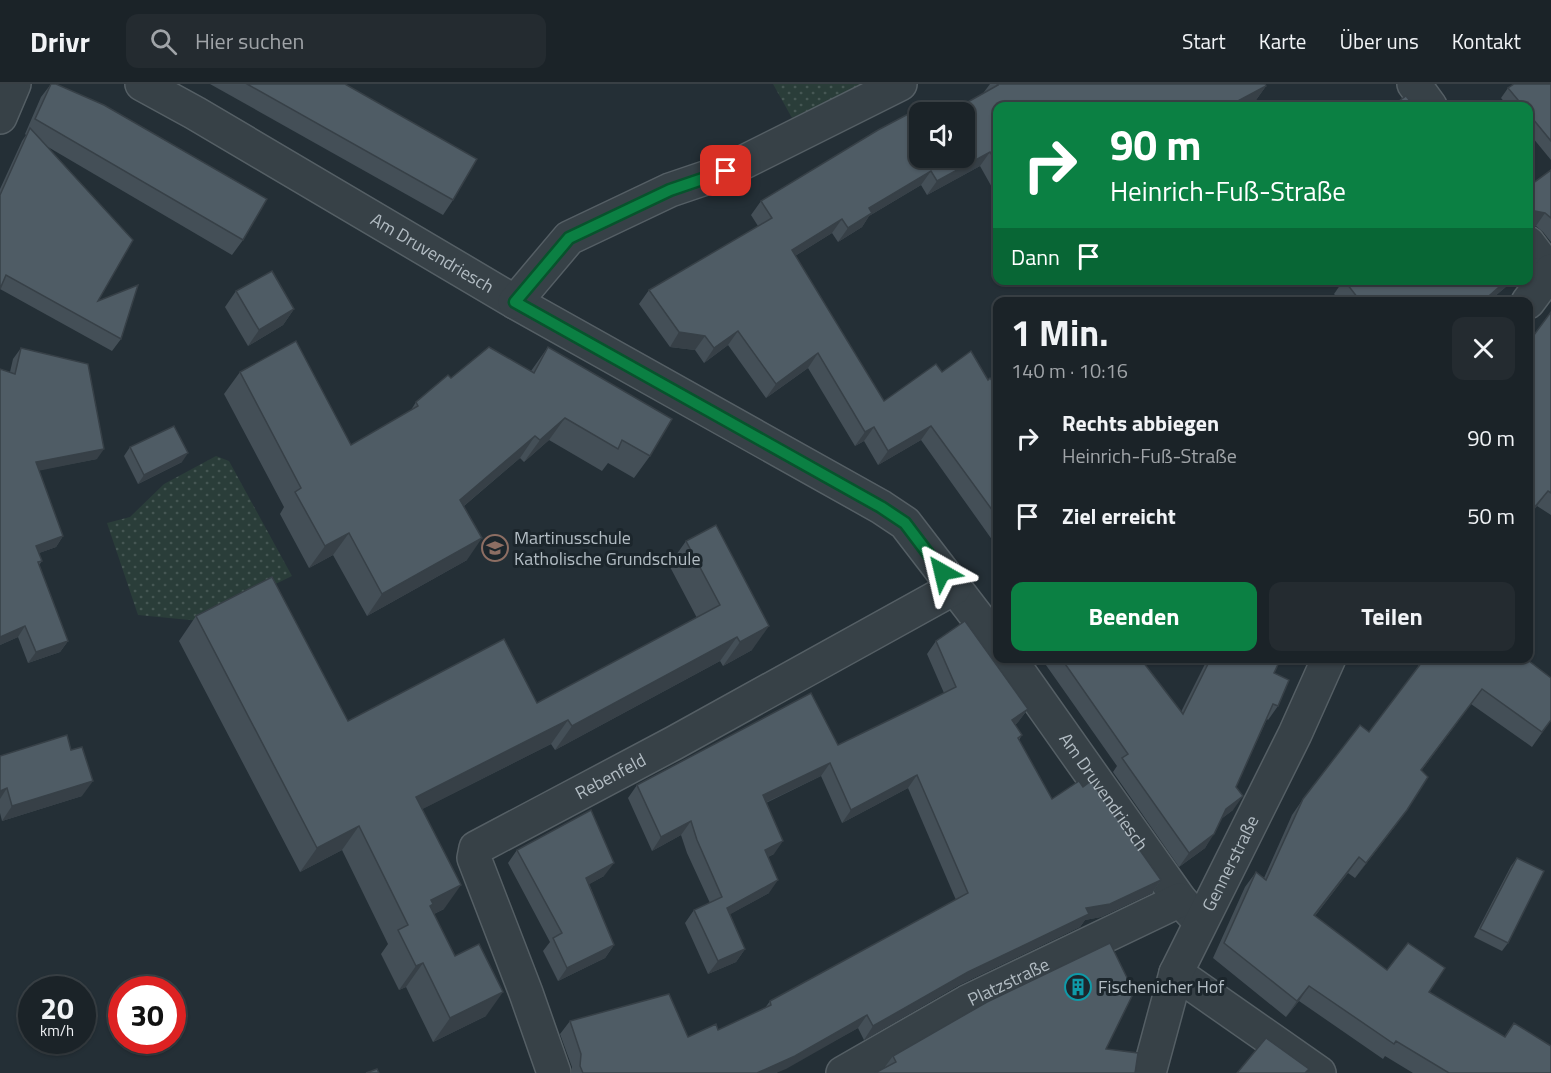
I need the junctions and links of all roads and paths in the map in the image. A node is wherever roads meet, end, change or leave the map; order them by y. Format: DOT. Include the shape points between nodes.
graph roads {
  1 [pos="14,84"];
  2 [pos="142,84"];
  3 [pos="900,84"];
  4 [pos="1413,84"];
  5 [pos="1427,102"];
  6 [pos="0,117"];
  7 [pos="1533,249"];
  8 [pos="1551,272"];
  9 [pos="1532,297"];
  10 [pos="515,302"];
  11 [pos="954,588"];
  12 [pos="993,638"];
  13 [pos="1013,663"];
  14 [pos="1327,663"];
  15 [pos="1190,911"];
  16 [pos="1176,974"];
  17 [pos="554,1073"];
  18 [pos="843,1073"];
  19 [pos="1149,1073"];
  20 [pos="1319,1073"];
  1 -- 6 [label="street"];
  2 -- 10 [label="street, Am Druvendriesch"];
  3 -- 10 [label="street" via="726,171 670,190 569,238"];
  4 -- 5 [label="street"];
  7 -- 8 [label="street"];
  8 -- 9 [label="street"];
  10 -- 11 [label="street, Am Druvendriesch" via="881,507 905,523"];
  11 -- 12 [label="street, Am Druvendriesch"];
  11 -- 17 [label="street, Rebenfeld" via="476,848 474,858"];
  13 -- 15 [label="street, Am Druvendriesch"];
  14 -- 15 [label="street, Gennerstraße" via="1295,734"];
  15 -- 16 [label="street, Gennerstraße"];
  15 -- 18 [label="street, Platzstraße" via="967,1002"];
  16 -- 19 [label="street, Gennerstraße"];
  16 -- 20 [label="street"];
}
